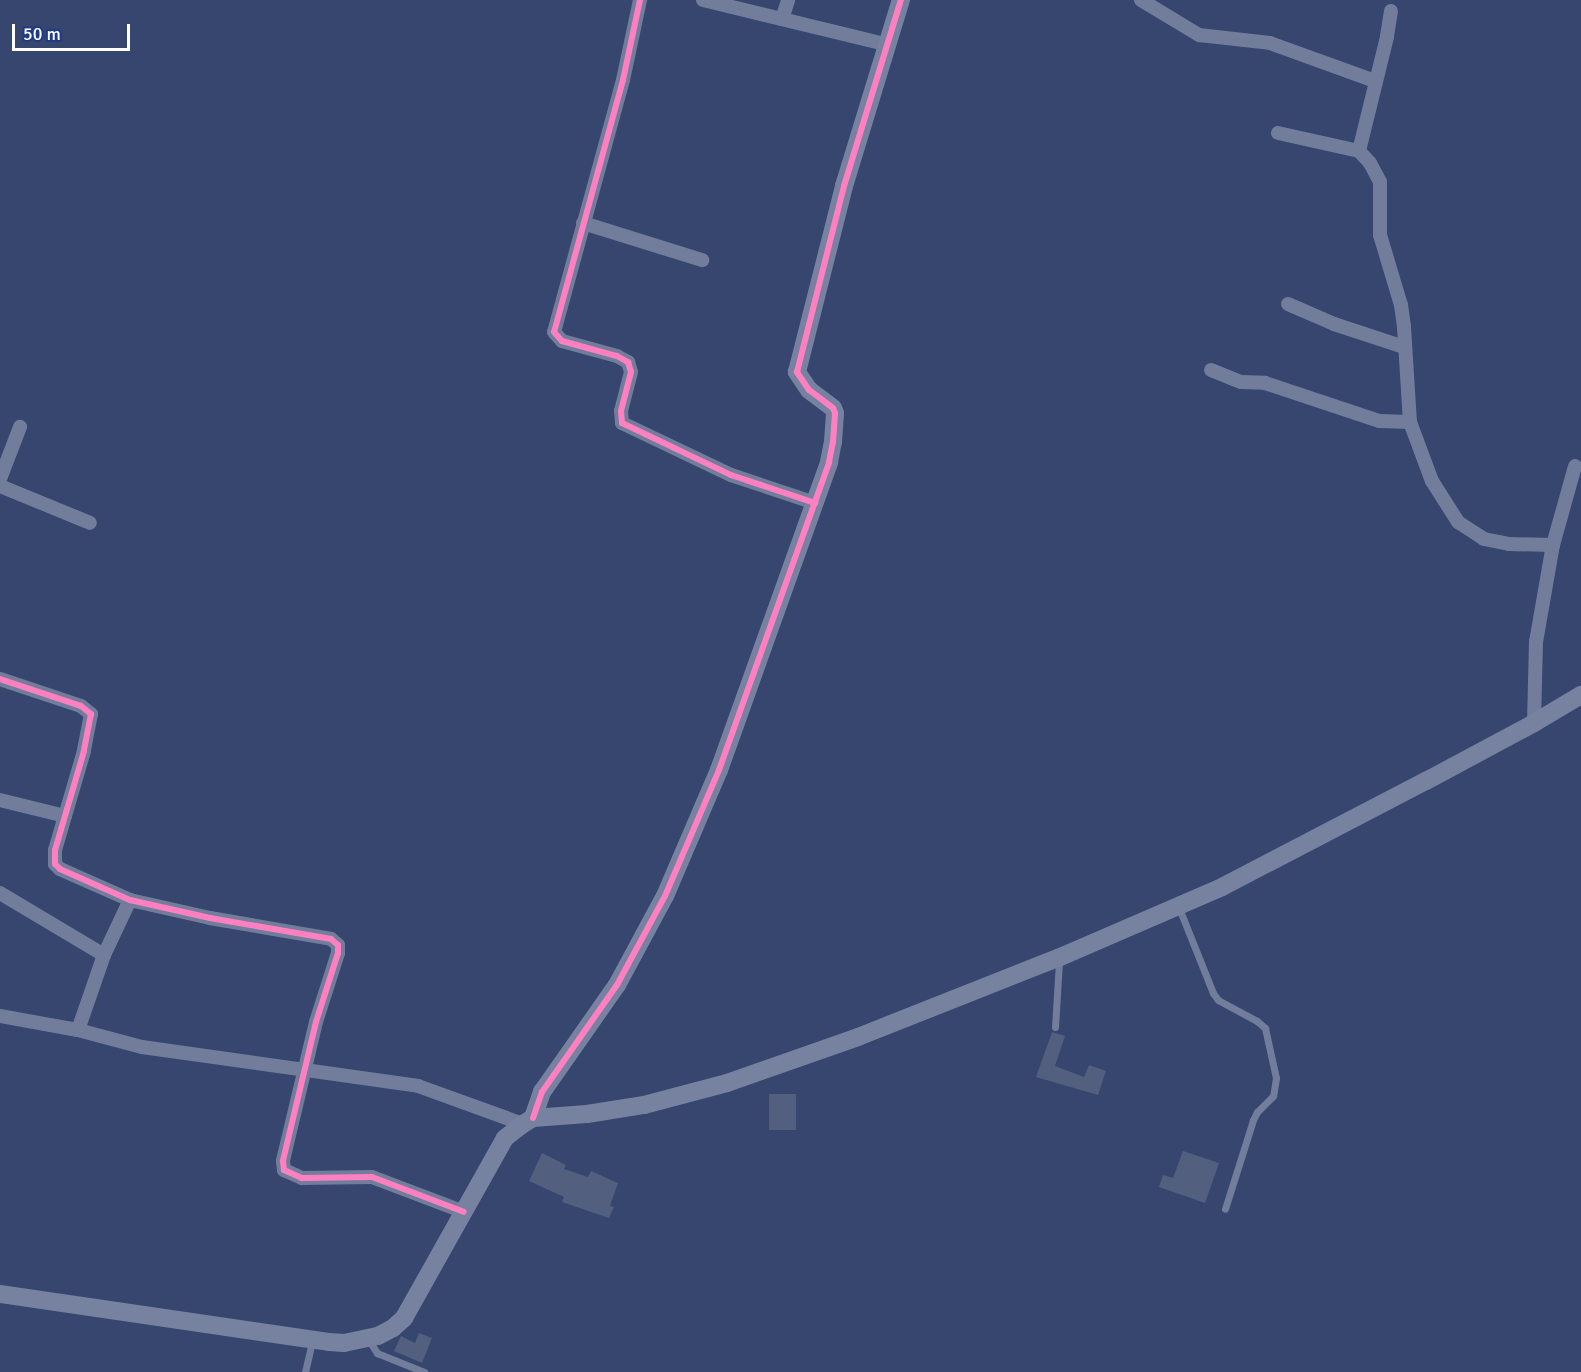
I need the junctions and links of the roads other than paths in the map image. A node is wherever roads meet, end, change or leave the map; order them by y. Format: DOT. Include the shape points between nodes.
graph roads {
  1 [pos="640,0"];
  2 [pos="703,0"];
  3 [pos="788,0"];
  4 [pos="901,0"];
  5 [pos="1141,0"];
  6 [pos="1391,11"];
  7 [pos="782,19"];
  8 [pos="885,44"];
  9 [pos="1375,81"];
  10 [pos="1278,133"];
  11 [pos="1359,151"];
  12 [pos="583,223"];
  13 [pos="702,260"];
  14 [pos="1288,304"];
  15 [pos="1404,347"];
  16 [pos="1211,370"];
  17 [pos="1410,422"];
  18 [pos="20,428"];
  19 [pos="1575,466"];
  20 [pos="0,479"];
  21 [pos="0,486"];
  22 [pos="815,503"];
  23 [pos="90,523"];
  24 [pos="1553,545"];
  25 [pos="0,679"];
  26 [pos="1581,695"];
  27 [pos="1534,723"];
  28 [pos="0,800"];
  29 [pos="65,816"];
  30 [pos="0,893"];
  31 [pos="130,900"];
  32 [pos="1178,906"];
  33 [pos="104,955"];
  34 [pos="1058,958"];
  35 [pos="0,1016"];
  36 [pos="1055,1027"];
  37 [pos="78,1030"];
  38 [pos="306,1069"];
  39 [pos="528,1121"];
  40 [pos="1225,1209"];
  41 [pos="464,1212"];
  42 [pos="0,1294"];
  43 [pos="368,1339"];
  44 [pos="313,1340"];
  45 [pos="305,1372"];
  46 [pos="424,1372"];
  1 -- 12 [label="street" via="623,80"];
  2 -- 7 [label="street"];
  3 -- 7 [label="street"];
  4 -- 8 [label="main road"];
  5 -- 9 [label="street" via="1198,35 1270,43"];
  6 -- 9 [label="street"];
  7 -- 8 [label="street"];
  8 -- 22 [label="main road" via="797,372 808,390 835,413 833,442"];
  9 -- 11 [label="street"];
  10 -- 11 [label="street"];
  11 -- 15 [label="street" via="1380,182 1380,236 1401,305"];
  12 -- 13 [label="street"];
  12 -- 22 [label="street" via="554,333 562,341 628,362 631,372 621,411 622,423 731,475"];
  14 -- 15 [label="street"];
  15 -- 17 [label="street"];
  16 -- 17 [label="street" via="1379,421"];
  17 -- 24 [label="street" via="1432,481 1458,522 1484,539"];
  18 -- 20 [label="street"];
  19 -- 24 [label="street"];
  21 -- 23 [label="street"];
  22 -- 39 [label="main road" via="718,770 665,896 617,985 542,1092"];
  24 -- 27 [label="street" via="1536,642"];
  25 -- 29 [label="street" via="81,706 91,714"];
  26 -- 27 [label="main road"];
  27 -- 32 [label="main road"];
  28 -- 29 [label="street"];
  29 -- 31 [label="street" via="55,864"];
  30 -- 33 [label="street"];
  31 -- 33 [label="street"];
  31 -- 38 [label="street" via="331,939 338,945"];
  32 -- 34 [label="main road"];
  32 -- 40 [label="lane" via="1213,993 1265,1028 1276,1078 1273,1096 1253,1120"];
  33 -- 37 [label="street"];
  34 -- 36 [label="lane"];
  34 -- 39 [label="main road" via="858,1037 728,1083 644,1105"];
  35 -- 37 [label="street"];
  37 -- 38 [label="street" via="142,1047"];
  38 -- 39 [label="street" via="418,1086"];
  38 -- 41 [label="street" via="284,1170 302,1178 372,1177"];
  39 -- 41 [label="main road" via="505,1138"];
  41 -- 43 [label="main road" via="404,1318 393,1328"];
  42 -- 44 [label="main road"];
  43 -- 44 [label="main road" via="344,1343"];
  43 -- 46 [label="lane" via="377,1353"];
  44 -- 45 [label="lane"];
}
